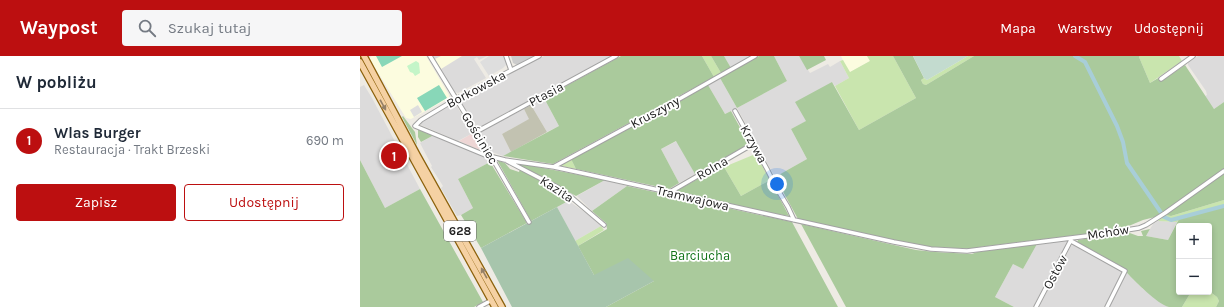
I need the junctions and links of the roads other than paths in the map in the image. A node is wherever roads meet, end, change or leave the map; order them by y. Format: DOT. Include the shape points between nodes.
graph roads {
  1 [pos="364,56"];
  2 [pos="430,56"];
  3 [pos="506,56"];
  4 [pos="539,56"];
  5 [pos="616,56"];
  6 [pos="755,56"];
  7 [pos="1193,56"];
  8 [pos="360,62"];
  9 [pos="511,70"];
  10 [pos="1161,79"];
  11 [pos="456,99"];
  12 [pos="735,111"];
  13 [pos="415,126"];
  14 [pos="476,132"];
  15 [pos="753,144"];
  16 [pos="491,156"];
  17 [pos="504,160"];
  18 [pos="554,167"];
  19 [pos="1224,171"];
  20 [pos="670,192"];
  21 [pos="794,220"];
  22 [pos="529,222"];
  23 [pos="604,225"];
  24 [pos="1072,239"];
  25 [pos="976,250"];
  26 [pos="492,300"];
  27 [pos="479,307"];
  28 [pos="496,307"];
  29 [pos="502,307"];
  30 [pos="1036,307"];
  31 [pos="1107,307"];
  29 -- 1 [label="main road, 628, one-way"];
  2 -- 11 [label="street, Gościniec"];
  3 -- 9 [label="street"];
  4 -- 9 [label="street, Borkowska"];
  5 -- 14 [label="street, Ptasia"];
  6 -- 18 [label="street, Kruszyny"];
  7 -- 10 [label="street"];
  8 -- 26 [label="main road, 628, one-way"];
  9 -- 11 [label="street, Borkowska"];
  11 -- 13 [label="street, Borkowska" via="420,120"];
  11 -- 14 [label="street, Gościniec"];
  12 -- 15 [label="street, Krzywa"];
  13 -- 16 [label="street, Tramwajowa"];
  14 -- 16 [label="street, Gościniec"];
  15 -- 20 [label="street, Rolna"];
  15 -- 21 [label="street, Krzywa"];
  16 -- 17 [label="street, Tramwajowa"];
  16 -- 22 [label="street, Gościniec"];
  17 -- 18 [label="street, Tramwajowa"];
  17 -- 23 [label="street, Kazita" via="557,187"];
  18 -- 20 [label="street, Tramwajowa"];
  19 -- 24 [label="street, Mchów" via="1146,225"];
  20 -- 21 [label="street, Tramwajowa"];
  21 -- 25 [label="street, Tramwajowa" via="931,249"];
  24 -- 25 [label="street, Mchów"];
  24 -- 30 [label="street, Ostów"];
  24 -- 31 [label="street" via="1125,271"];
  26 -- 27 [label="street"];
  26 -- 28 [label="main road, 628"];
}
